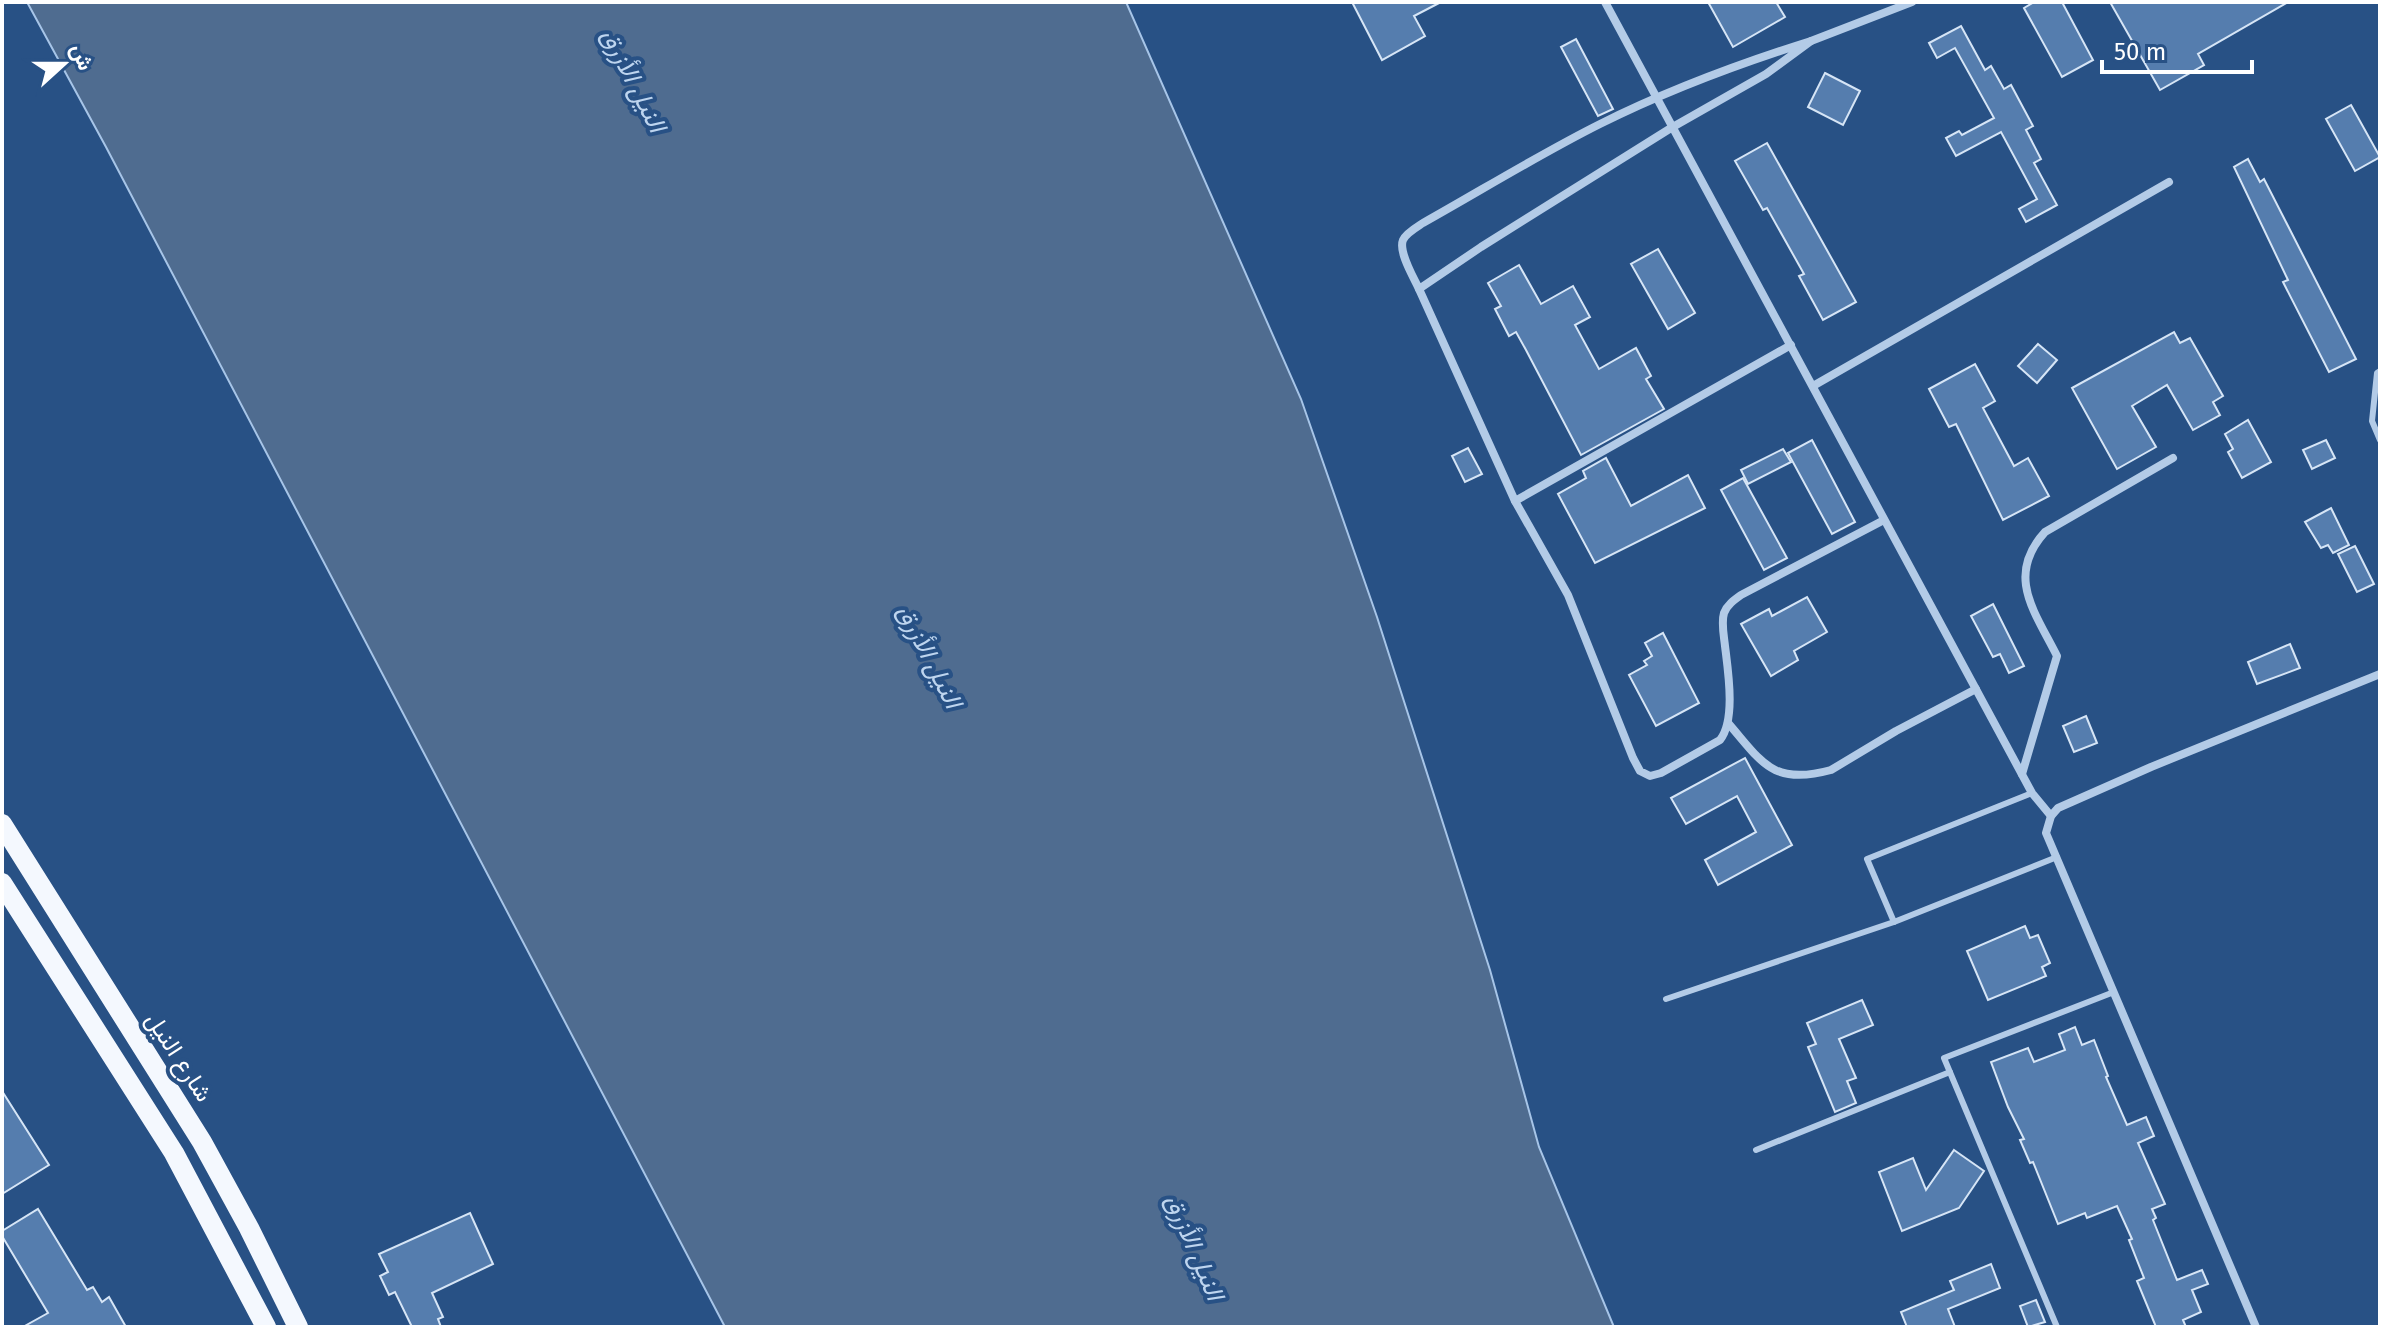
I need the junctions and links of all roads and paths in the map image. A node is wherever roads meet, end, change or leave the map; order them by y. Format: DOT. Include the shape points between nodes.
graph roads {
  1 [pos="1605,2"];
  2 [pos="1912,2"];
  3 [pos="1811,41"];
  4 [pos="1656,98"];
  5 [pos="1671,128"];
  6 [pos="2169,182"];
  7 [pos="1419,289"];
  8 [pos="1791,345"];
  9 [pos="2380,371"];
  10 [pos="1813,386"];
  11 [pos="2380,440"];
  12 [pos="2173,458"];
  13 [pos="1515,501"];
  14 [pos="1884,520"];
  15 [pos="2380,674"];
  16 [pos="1976,689"];
  17 [pos="1728,723"];
  18 [pos="2022,775"];
  19 [pos="2032,793"];
  20 [pos="2051,816"];
  21 [pos="2,824"];
  22 [pos="2057,857"];
  23 [pos="3,886"];
  24 [pos="1894,922"];
  25 [pos="2114,992"];
  26 [pos="1666,999"];
  27 [pos="1950,1072"];
  28 [pos="1756,1150"];
  29 [pos="266,1327"];
  30 [pos="298,1327"];
  31 [pos="2057,1327"];
  32 [pos="2256,1327"];
  1 -- 4 [label="street"];
  2 -- 3 [label="street"];
  3 -- 4 [label="street"];
  3 -- 5 [label="street" via="1766,74"];
  4 -- 5 [label="street"];
  4 -- 7 [label="street" via="1599,124 1404,237 1402,249"];
  5 -- 7 [label="street"];
  5 -- 8 [label="street"];
  6 -- 10 [label="street"];
  7 -- 13 [label="street"];
  8 -- 10 [label="street"];
  8 -- 13 [label="street"];
  9 -- 11 [label="lane" via="2372,421"];
  10 -- 14 [label="street"];
  12 -- 18 [label="street" via="2045,532 2032,547 2028,598 2057,656"];
  13 -- 17 [label="street" via="1568,595 1640,771 1650,776 1661,773 1720,740"];
  14 -- 16 [label="street"];
  14 -- 17 [label="street" via="1730,604 1723,621"];
  15 -- 20 [label="street" via="2151,767 2058,808"];
  16 -- 17 [label="street" via="1821,773 1774,772"];
  16 -- 18 [label="street"];
  18 -- 19 [label="street"];
  19 -- 20 [label="street"];
  19 -- 24 [label="lane" via="1867,859"];
  20 -- 22 [label="street" via="2046,833"];
  21 -- 30 [label="main road, شارع النيل" via="202,1142"];
  22 -- 24 [label="lane"];
  22 -- 25 [label="street"];
  23 -- 29 [label="main road" via="174,1153"];
  24 -- 26 [label="lane"];
  25 -- 27 [label="lane" via="1944,1058"];
  25 -- 32 [label="street"];
  27 -- 28 [label="lane"];
  27 -- 31 [label="lane"];
}
